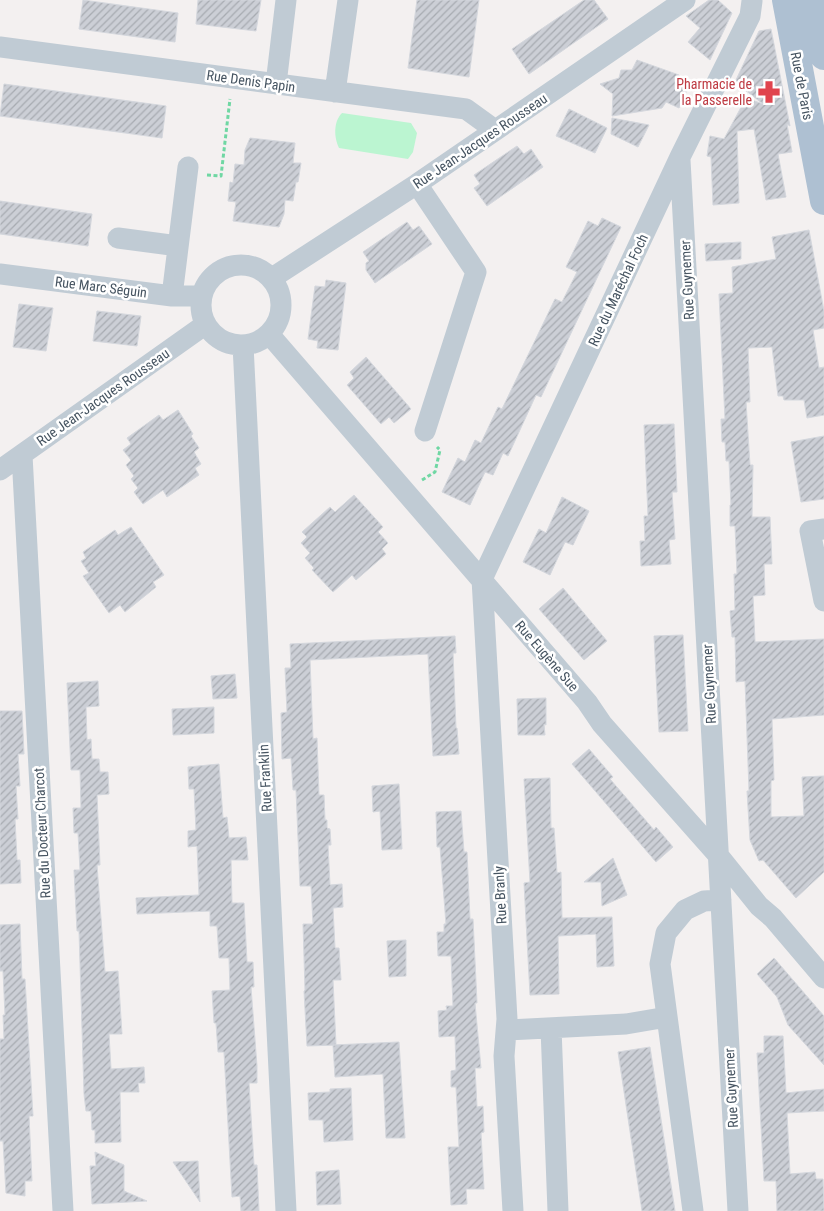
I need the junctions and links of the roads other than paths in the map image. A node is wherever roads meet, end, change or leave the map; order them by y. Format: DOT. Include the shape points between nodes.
graph roads {
  1 [pos="286,0"];
  2 [pos="348,0"];
  3 [pos="685,0"];
  4 [pos="751,0"];
  5 [pos="814,0"];
  6 [pos="789,1"];
  7 [pos="0,47"];
  8 [pos="824,56"];
  9 [pos="276,84"];
  10 [pos="336,92"];
  11 [pos="495,130"];
  12 [pos="680,157"];
  13 [pos="187,170"];
  14 [pos="417,184"];
  15 [pos="824,201"];
  16 [pos="118,238"];
  17 [pos="178,246"];
  18 [pos="0,274"];
  19 [pos="272,278"];
  20 [pos="172,296"];
  21 [pos="202,296"];
  22 [pos="206,324"];
  23 [pos="269,334"];
  24 [pos="244,345"];
  25 [pos="425,430"];
  26 [pos="22,455"];
  27 [pos="0,470"];
  28 [pos="824,529"];
  29 [pos="482,579"];
  30 [pos="823,592"];
  31 [pos="718,855"];
  32 [pos="721,900"];
  33 [pos="824,978"];
  34 [pos="667,1017"];
  35 [pos="551,1028"];
  36 [pos="507,1030"];
  37 [pos="63,1211"];
  38 [pos="286,1211"];
  39 [pos="513,1211"];
  40 [pos="558,1211"];
  41 [pos="693,1211"];
  42 [pos="738,1211"];
  1 -- 9 [label="street"];
  2 -- 10 [label="street"];
  3 -- 11 [label="street, Rue Jean-Jacques Rousseau"];
  4 -- 6 [label="street"];
  4 -- 12 [label="street, Rue du Maréchal Foch" via="750,16"];
  5 -- 8 [label="main road, Rue de Paris"];
  6 -- 15 [label="main road, Rue de Paris"];
  7 -- 9 [label="street, Rue Denis Papin"];
  9 -- 10 [label="street, Rue Denis Papin"];
  10 -- 11 [label="street, Rue Denis Papin" via="466,109"];
  11 -- 14 [label="street, Rue Jean-Jacques Rousseau"];
  12 -- 29 [label="street, Rue du Maréchal Foch"];
  12 -- 31 [label="street, Rue Guynemer"];
  13 -- 17 [label="street"];
  14 -- 19 [label="street, Rue Jean-Jacques Rousseau"];
  14 -- 25 [label="street" via="476,272"];
  16 -- 17 [label="street"];
  17 -- 20 [label="street"];
  18 -- 20 [label="street, Rue Marc Séguin"];
  19 -- 21 [label="street" via="250,265 237,264 214,275"];
  19 -- 23 [label="street" via="282,300 277,324"];
  20 -- 21 [label="street, Rue Marc Séguin"];
  21 -- 22 [label="street" via="202,315"];
  22 -- 24 [label="street" via="222,340"];
  22 -- 26 [label="street, Rue Jean-Jacques Rousseau"];
  23 -- 24 [label="street"];
  23 -- 29 [label="street, Rue Eugène Sue"];
  24 -- 38 [label="street, Rue Franklin"];
  26 -- 27 [label="street, Rue Jean-Jacques Rousseau"];
  26 -- 37 [label="street, Rue du Docteur Charcot"];
  28 -- 30 [label="street" via="810,531"];
  29 -- 31 [label="street, Rue Eugène Sue" via="602,724"];
  29 -- 36 [label="street, Rue Branly"];
  31 -- 32 [label="street, Rue Guynemer"];
  31 -- 33 [label="street, Rue Eugène Sue"];
  32 -- 34 [label="street" via="704,901 685,910 666,933 660,964"];
  32 -- 42 [label="street, Rue Guynemer"];
  34 -- 35 [label="street" via="626,1024"];
  34 -- 41 [label="street"];
  35 -- 36 [label="street"];
  35 -- 40 [label="street"];
  36 -- 39 [label="street, Rue Branly" via="504,1056"];
}
